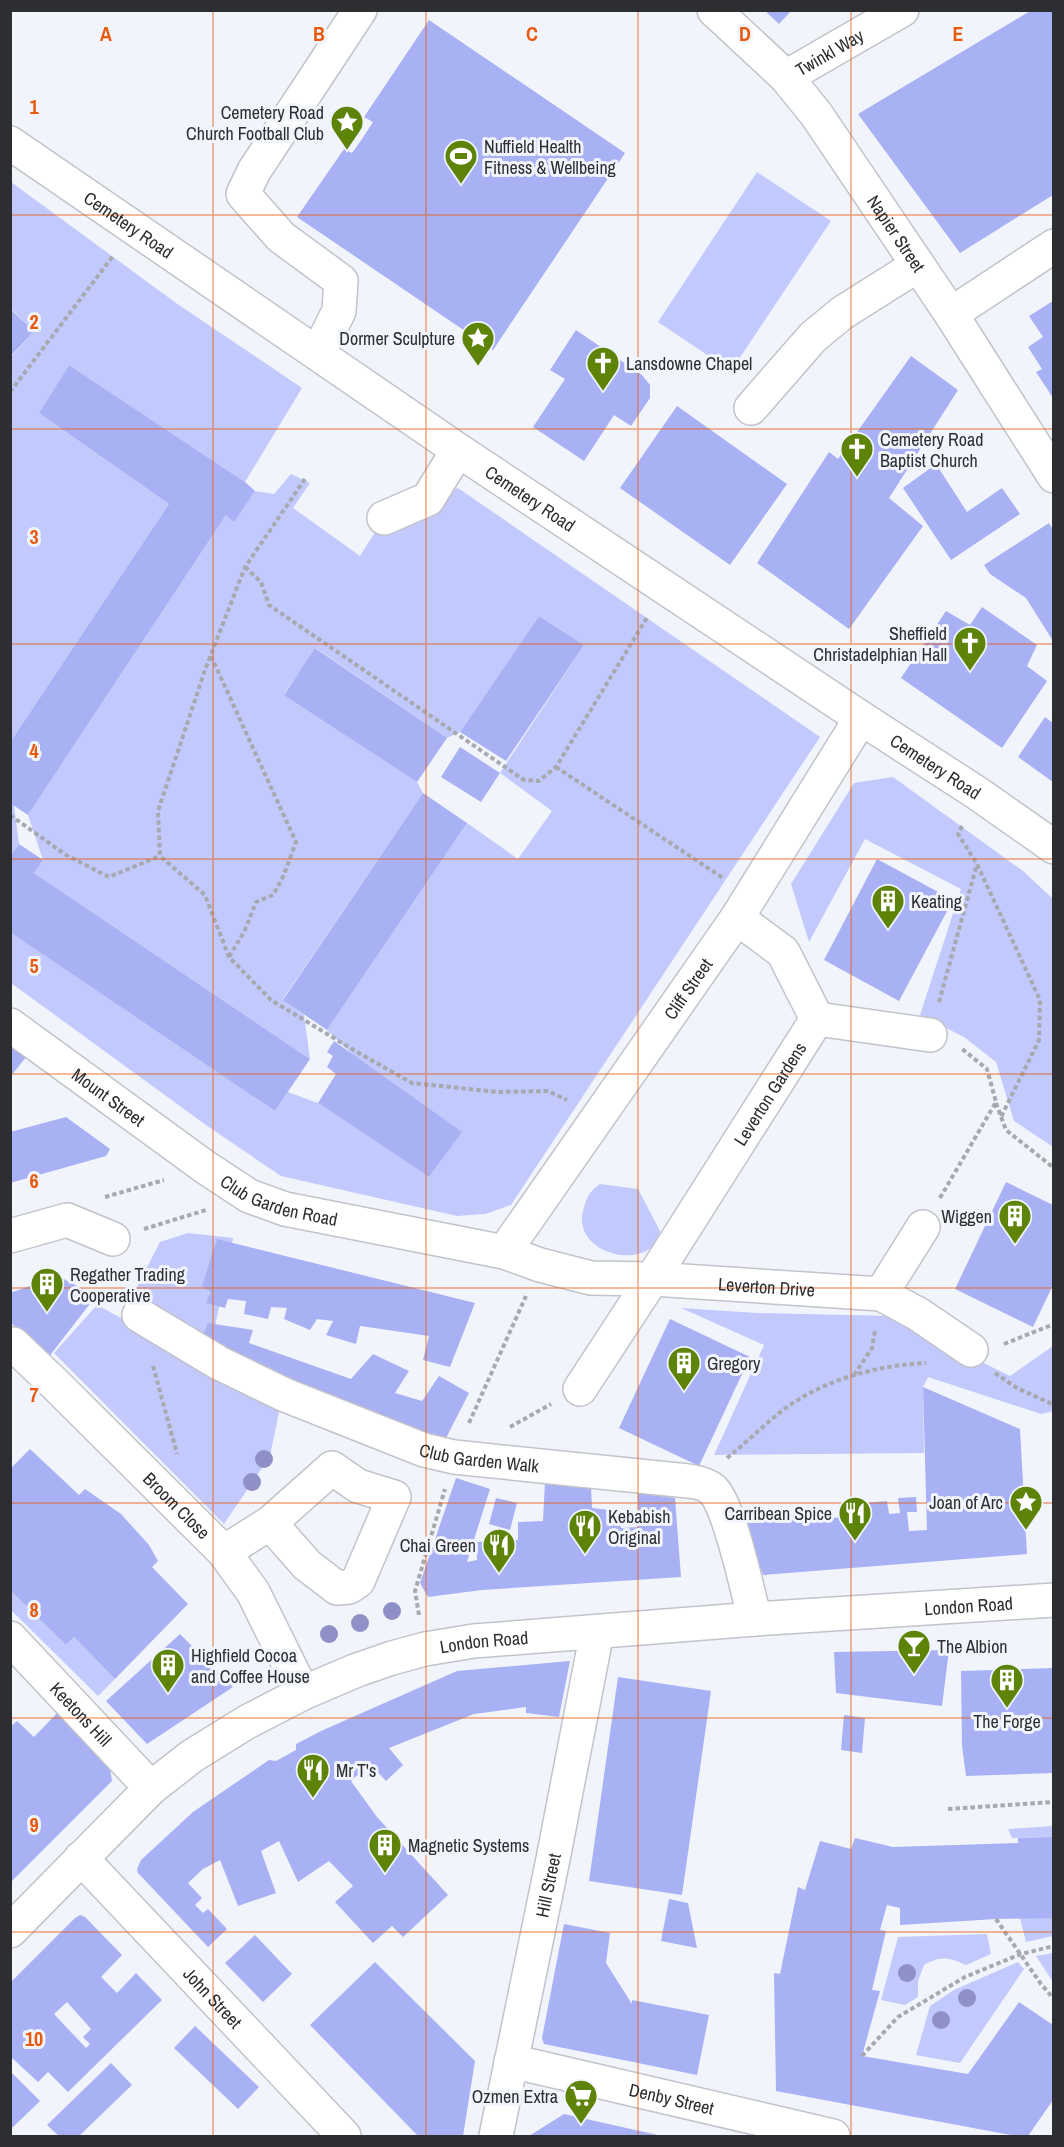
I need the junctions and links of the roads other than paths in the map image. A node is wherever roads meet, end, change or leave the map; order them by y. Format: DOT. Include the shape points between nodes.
graph roads {
  1 [pos="360,10"];
  2 [pos="714,10"];
  3 [pos="902,10"];
  4 [pos="786,77"];
  5 [pos="10,143"];
  6 [pos="1053,246"];
  7 [pos="918,265"];
  8 [pos="951,314"];
  9 [pos="318,353"];
  10 [pos="752,408"];
  11 [pos="458,450"];
  12 [pos="1053,476"];
  13 [pos="384,518"];
  14 [pos="861,718"];
  15 [pos="1053,847"];
  16 [pos="744,907"];
  17 [pos="817,1019"];
  18 [pos="10,1025"];
  19 [pos="930,1035"];
  20 [pos="205,1167"];
  21 [pos="923,1227"];
  22 [pos="10,1236"];
  23 [pos="112,1239"];
  24 [pos="504,1252"];
  25 [pos="652,1279"];
  26 [pos="875,1293"];
  27 [pos="139,1315"];
  28 [pos="13,1344"];
  29 [pos="976,1357"];
  30 [pos="580,1389"];
  31 [pos="270,1523"];
  32 [pos="224,1552"];
  33 [pos="1053,1600"];
  34 [pos="755,1619"];
  35 [pos="597,1632"];
  36 [pos="10,1638"];
  37 [pos="303,1693"];
  38 [pos="151,1788"];
  39 [pos="81,1858"];
  40 [pos="10,1931"];
  41 [pos="510,2061"];
  42 [pos="344,2136"];
  43 [pos="496,2136"];
  44 [pos="833,2136"];
  1 -- 9 [label="street" via="254,171 243,194 281,237 341,281 339,311"];
  2 -- 4 [label="street, Napier Street"];
  3 -- 4 [label="street, Twinkl Way"];
  4 -- 7 [label="street, Napier Street" via="842,150"];
  5 -- 9 [label="street, Cemetery Road"];
  6 -- 8 [label="street"];
  7 -- 8 [label="street, Napier Street"];
  7 -- 10 [label="street" via="842,313 813,337"];
  8 -- 12 [label="street, Napier Street"];
  9 -- 11 [label="street, Cemetery Road"];
  11 -- 13 [label="street" via="428,499"];
  11 -- 14 [label="street, Cemetery Road"];
  14 -- 15 [label="street, Cemetery Road"];
  14 -- 16 [label="street, Cliff Street"];
  16 -- 17 [label="street" via="783,952"];
  16 -- 24 [label="street, Cliff Street"];
  17 -- 19 [label="street"];
  17 -- 25 [label="street, Leverton Gardens"];
  18 -- 20 [label="street, Mount Street"];
  20 -- 24 [label="street, Club Garden Road" via="249,1196 285,1209"];
  21 -- 26 [label="street"];
  22 -- 23 [label="street" via="67,1220"];
  24 -- 25 [label="street" via="591,1278"];
  25 -- 26 [label="street, Leverton Drive"];
  25 -- 30 [label="street, Leverton Gardens"];
  26 -- 29 [label="street, Leverton Drive" via="918,1314"];
  27 -- 34 [label="street, Club Garden Walk" via="219,1363 285,1395 424,1450 454,1457 695,1482 713,1490 725,1511"];
  28 -- 32 [label="street, Broom Close"];
  31 -- 32 [label="street"];
  32 -- 37 [label="street, Broom Close" via="253,1592"];
  33 -- 34 [label="street, London Road"];
  34 -- 35 [label="street, London Road"];
  35 -- 37 [label="street, London Road" via="474,1641 425,1649 357,1670"];
  35 -- 41 [label="street, Hill Street"];
  36 -- 38 [label="street, Keetons Hill"];
  37 -- 38 [label="street, London Road" via="219,1738"];
  38 -- 39 [label="street, London Road"];
  39 -- 40 [label="street, London Road"];
  39 -- 42 [label="street, John Street"];
  41 -- 43 [label="street, Hill Street"];
  41 -- 44 [label="street, Denby Street" via="706,2093"];
}
